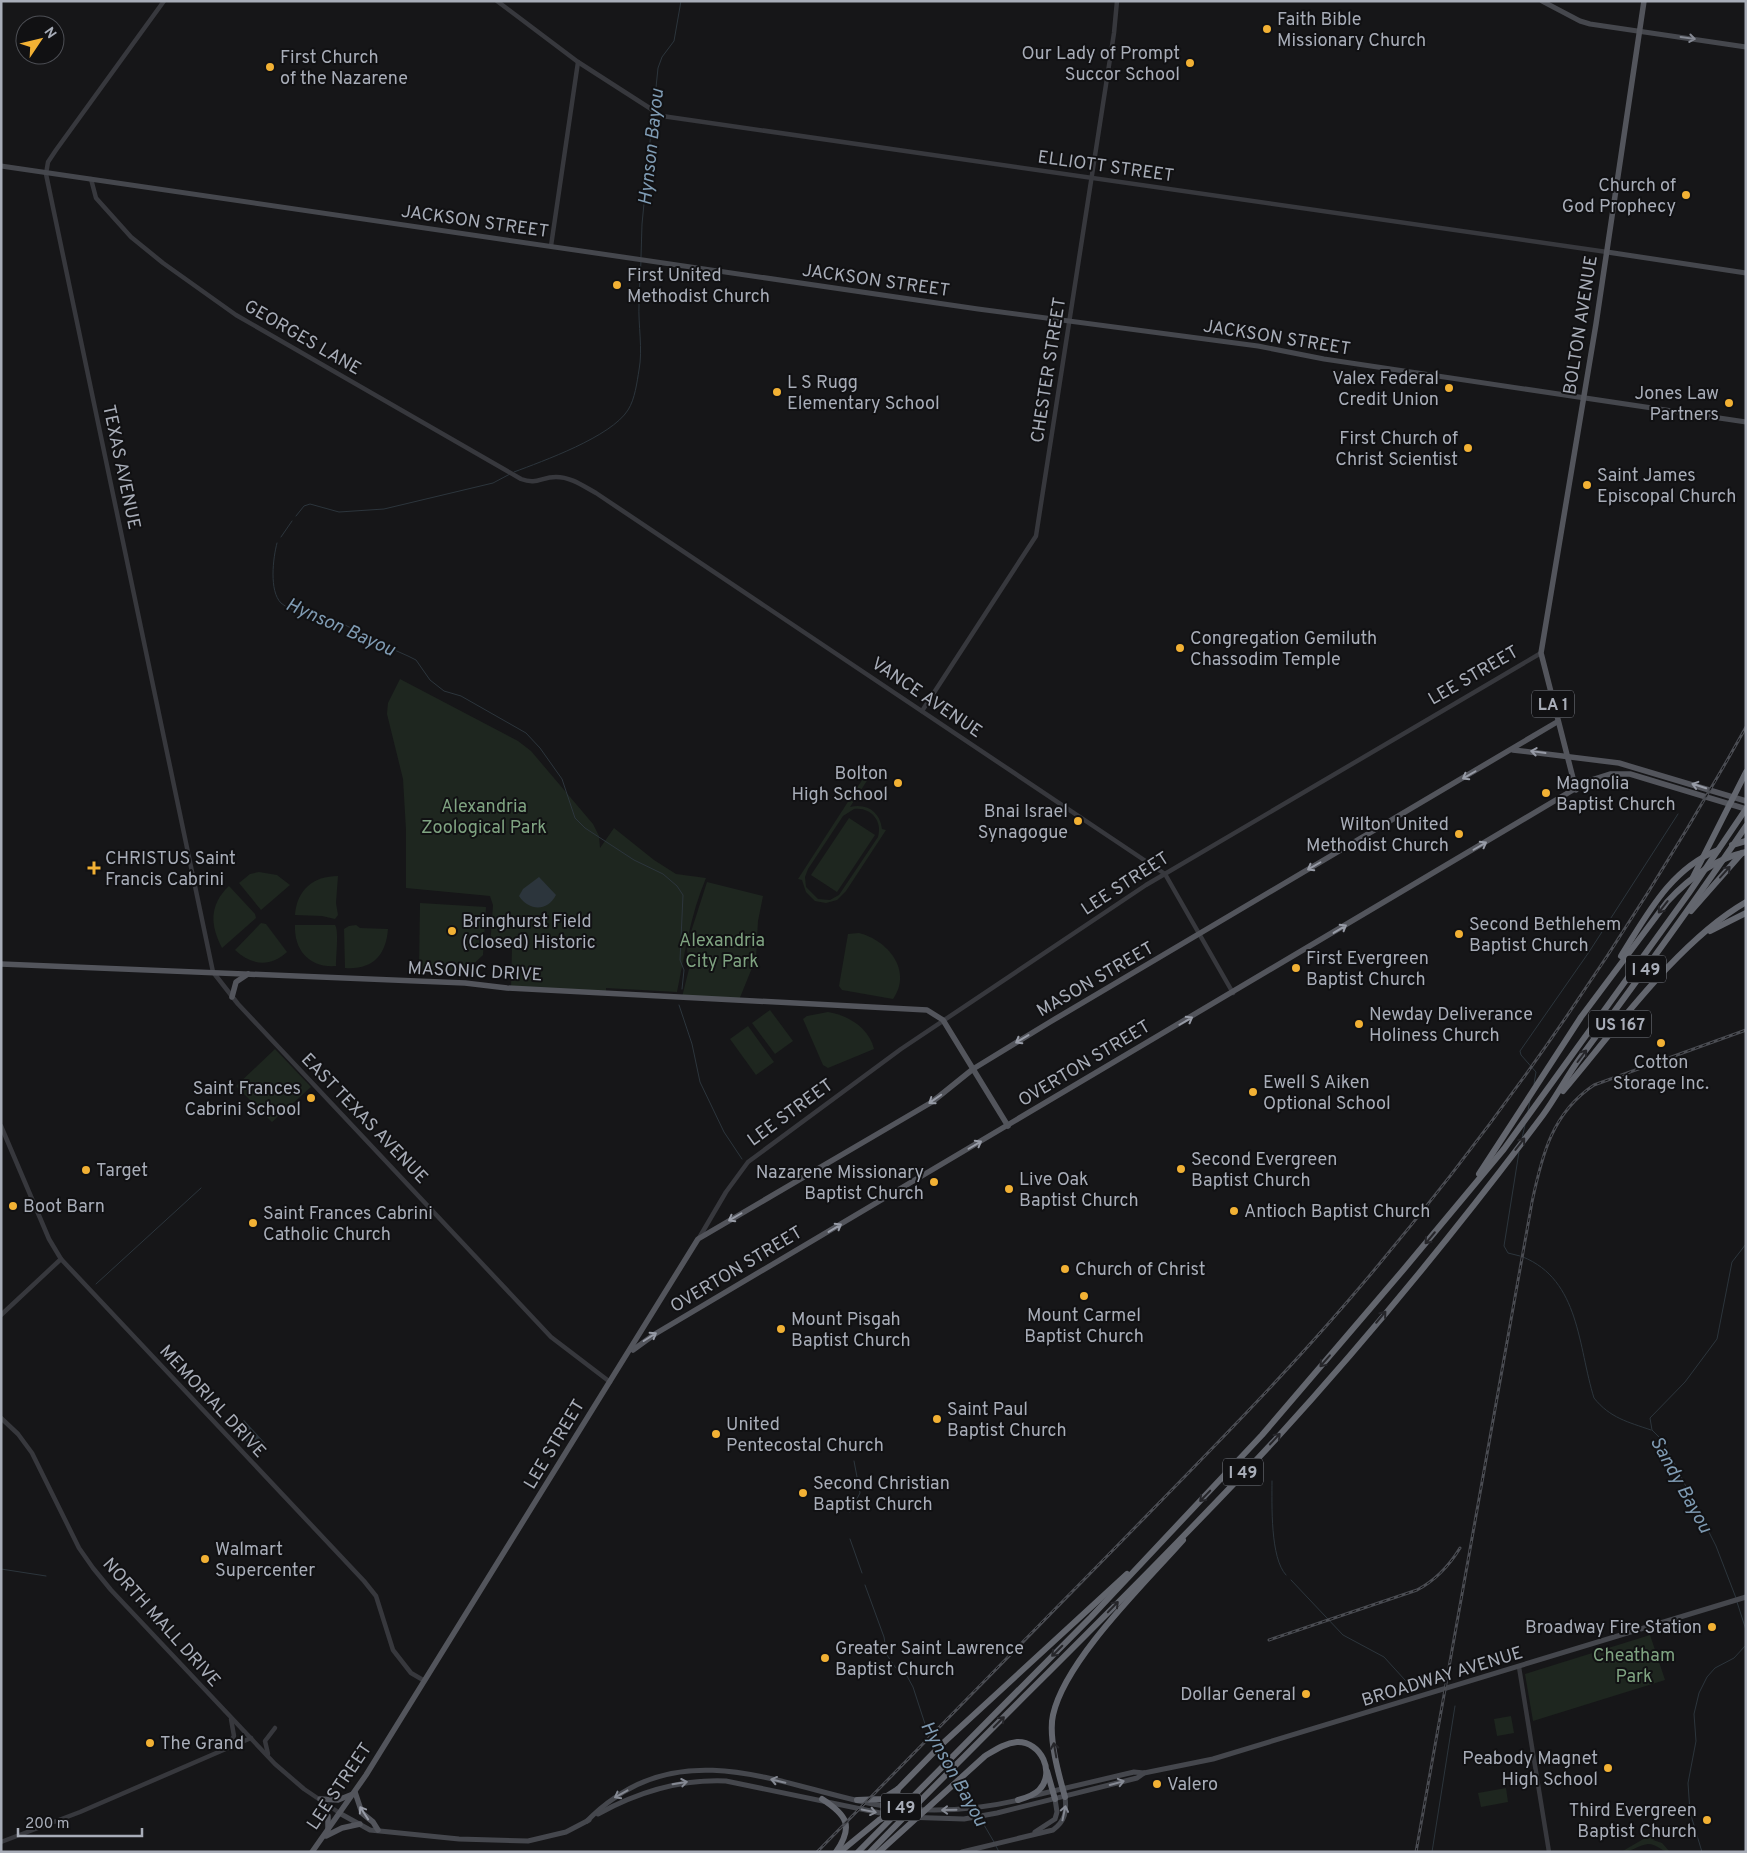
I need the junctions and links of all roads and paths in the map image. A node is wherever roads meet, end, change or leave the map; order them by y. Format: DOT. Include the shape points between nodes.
graph roads {
  1 [pos="164,1"];
  2 [pos="497,1"];
  3 [pos="1117,1"];
  4 [pos="1542,1"];
  5 [pos="1644,1"];
  6 [pos="1639,32"];
  7 [pos="1746,47"];
  8 [pos="578,62"];
  9 [pos="1,166"];
  10 [pos="46,174"];
  11 [pos="1091,177"];
  12 [pos="91,179"];
  13 [pos="551,246"];
  14 [pos="1607,252"];
  15 [pos="1746,273"];
  16 [pos="1069,322"];
  17 [pos="1584,397"];
  18 [pos="1746,422"];
  19 [pos="555,477"];
  20 [pos="1541,653"];
  21 [pos="922,711"];
  22 [pos="1557,722"];
  23 [pos="1511,750"];
  24 [pos="1566,756"];
  25 [pos="1746,772"];
  26 [pos="1576,790"];
  27 [pos="1746,801"];
  28 [pos="1746,809"];
  29 [pos="1746,826"];
  30 [pos="1746,841"];
  31 [pos="1746,850"];
  32 [pos="1165,874"];
  33 [pos="1746,902"];
  34 [pos="1746,913"];
  35 [pos="1681,920"];
  36 [pos="1666,924"];
  37 [pos="1200,934"];
  38 [pos="1697,940"];
  39 [pos="1,964"];
  40 [pos="214,972"];
  41 [pos="248,974"];
  42 [pos="1599,990"];
  43 [pos="1233,993"];
  44 [pos="232,996"];
  45 [pos="943,1020"];
  46 [pos="973,1068"];
  47 [pos="1546,1111"];
  48 [pos="1,1126"];
  49 [pos="1008,1126"];
  50 [pos="1462,1200"];
  51 [pos="698,1239"];
  52 [pos="61,1259"];
  53 [pos="1,1315"];
  54 [pos="616,1371"];
  55 [pos="610,1382"];
  56 [pos="1,1418"];
  57 [pos="1247,1468"];
  58 [pos="1138,1566"];
  59 [pos="1746,1597"];
  60 [pos="1519,1667"];
  61 [pos="423,1680"];
  62 [pos="231,1717"];
  63 [pos="275,1728"];
  64 [pos="251,1738"];
  65 [pos="223,1751"];
  66 [pos="269,1758"];
  67 [pos="1046,1768"];
  68 [pos="1144,1774"];
  69 [pos="1100,1780"];
  70 [pos="1102,1787"];
  71 [pos="1062,1788"];
  72 [pos="898,1789"];
  73 [pos="1053,1791"];
  74 [pos="354,1793"];
  75 [pos="1065,1797"];
  76 [pos="822,1799"];
  77 [pos="321,1800"];
  78 [pos="857,1800"];
  79 [pos="1018,1800"];
  80 [pos="1055,1800"];
  81 [pos="904,1808"];
  82 [pos="897,1812"];
  83 [pos="341,1814"];
  84 [pos="888,1815"];
  85 [pos="587,1821"];
  86 [pos="360,1824"];
  87 [pos="378,1830"];
  88 [pos="326,1834"];
  89 [pos="1024,1837"];
  90 [pos="1,1842"];
  91 [pos="312,1852"];
  92 [pos="836,1852"];
  93 [pos="840,1852"];
  94 [pos="858,1852"];
  95 [pos="870,1852"];
  96 [pos="879,1852"];
  97 [pos="962,1852"];
  98 [pos="1549,1852"];
  1 -- 10 [label="street" via="48,162"];
  2 -- 8 [label="street, ELLIOTT STREET"];
  3 -- 11 [label="street, CHESTER STREET"];
  4 -- 6 [label="main road" via="1580,22"];
  5 -- 6 [label="main road, BOLTON AVENUE"];
  6 -- 7 [label="main road, one-way"];
  6 -- 14 [label="main road, BOLTON AVENUE"];
  8 -- 11 [label="street, ELLIOTT STREET" via="662,116"];
  8 -- 13 [label="street"];
  9 -- 10 [label="main road, JACKSON STREET"];
  10 -- 12 [label="main road, JACKSON STREET"];
  10 -- 40 [label="street, TEXAS AVENUE"];
  11 -- 14 [label="street, ELLIOTT STREET"];
  11 -- 16 [label="street, CHESTER STREET"];
  12 -- 13 [label="main road, JACKSON STREET"];
  12 -- 19 [label="street, GEORGES LANE" via="99,202 131,237 236,315 532,483"];
  13 -- 16 [label="main road, JACKSON STREET"];
  14 -- 15 [label="main road, ELLIOTT STREET"];
  14 -- 17 [label="main road, BOLTON AVENUE"];
  16 -- 17 [label="main road, JACKSON STREET" via="1258,346 1324,359"];
  16 -- 21 [label="street, CHESTER STREET" via="1036,536"];
  17 -- 18 [label="main road, JACKSON STREET"];
  17 -- 20 [label="main road, BOLTON AVENUE / LA 1"];
  19 -- 21 [label="street, VANCE AVENUE" via="572,479 596,493"];
  20 -- 22 [label="main road, LA 1"];
  20 -- 32 [label="street, LEE STREET"];
  21 -- 32 [label="street, VANCE AVENUE"];
  22 -- 23 [label="main road, MASON STREET"];
  22 -- 24 [label="main road, LA 1"];
  24 -- 23 [label="main road, one-way"];
  23 -- 37 [label="main road, MASON STREET, one-way"];
  24 -- 26 [label="main road, LA 1"];
  27 -- 24 [label="main road, one-way" via="1619,763"];
  25 -- 36 [label="highway"];
  26 -- 28 [label="main road, OVERTON STREET" via="1599,777 1630,774"];
  43 -- 26 [label="main road, OVERTON STREET, one-way"];
  28 -- 36 [label="highway, I 49"];
  29 -- 35 [label="highway, I 49"];
  30 -- 42 [label="highway" via="1705,856 1669,884"];
  35 -- 31 [label="highway, one-way"];
  31 -- 42 [label="highway, US 167, one-way" via="1723,858 1680,888"];
  32 -- 37 [label="street, VANCE AVENUE"];
  32 -- 45 [label="street, LEE STREET"];
  33 -- 38 [label="highway, US 167"];
  34 -- 38 [label="highway"];
  47 -- 35 [label="highway, I 49, one-way" via="1578,1061"];
  36 -- 50 [label="highway, I 49" via="1504,1149"];
  37 -- 43 [label="street, VANCE AVENUE"];
  37 -- 46 [label="main road, MASON STREET, one-way"];
  38 -- 47 [label="highway, US 167"];
  39 -- 40 [label="main road, MASONIC DRIVE"];
  40 -- 41 [label="main road, MASONIC DRIVE"];
  40 -- 44 [label="street, EAST TEXAS AVENUE"];
  41 -- 44 [label="main road" via="236,982"];
  41 -- 45 [label="main road, MASONIC DRIVE" via="466,983 507,988 927,1010"];
  42 -- 50 [label="highway, US 167"];
  49 -- 43 [label="main road, OVERTON STREET, one-way"];
  44 -- 55 [label="street, EAST TEXAS AVENUE" via="551,1337"];
  45 -- 46 [label="main road"];
  45 -- 51 [label="street, LEE STREET" via="753,1158 737,1176"];
  46 -- 49 [label="main road"];
  46 -- 51 [label="main road, MASON STREET, one-way" via="932,1102"];
  57 -- 47 [label="highway, I 49, one-way" via="1342,1363"];
  48 -- 52 [label="street, MEMORIAL DRIVE" via="49,1239"];
  54 -- 49 [label="main road, OVERTON STREET, one-way" via="639,1344"];
  50 -- 58 [label="highway, I 49, one-way" via="1262,1435"];
  51 -- 54 [label="main road, LEE STREET"];
  52 -- 53 [label="street"];
  52 -- 61 [label="street, MEMORIAL DRIVE" via="360,1576 376,1596 393,1650 404,1666"];
  54 -- 55 [label="main road, LEE STREET"];
  55 -- 61 [label="main road, LEE STREET"];
  56 -- 62 [label="street, NORTH MALL DRIVE" via="32,1453 79,1548 93,1568"];
  71 -- 57 [label="highway, one-way" via="1052,1716 1072,1671 1111,1621"];
  95 -- 57 [label="highway, I 49, one-way"];
  58 -- 72 [label="highway" via="1116,1581 941,1744"];
  58 -- 94 [label="highway, I 49, one-way"];
  59 -- 60 [label="main road, BROADWAY AVENUE"];
  60 -- 68 [label="main road, BROADWAY AVENUE" via="1231,1754"];
  60 -- 98 [label="street"];
  61 -- 74 [label="main road, LEE STREET"];
  62 -- 64 [label="street, NORTH MALL DRIVE"];
  62 -- 65 [label="street" via="234,1736"];
  63 -- 66 [label="street" via="265,1741"];
  64 -- 65 [label="street"];
  64 -- 66 [label="street, NORTH MALL DRIVE"];
  65 -- 90 [label="street"];
  66 -- 77 [label="street, NORTH MALL DRIVE"];
  67 -- 73 [label="highway"];
  67 -- 79 [label="highway" via="1040,1789"];
  67 -- 96 [label="highway" via="1038,1750 1026,1743 1004,1745 985,1756"];
  68 -- 69 [label="main road, BROADWAY AVENUE" via="1134,1772"];
  70 -- 68 [label="main road, BROADWAY AVENUE, one-way"];
  69 -- 70 [label="main road"];
  69 -- 71 [label="main road, BROADWAY AVENUE"];
  70 -- 75 [label="main road, BROADWAY AVENUE"];
  71 -- 73 [label="main road, BROADWAY AVENUE"];
  71 -- 75 [label="highway"];
  72 -- 78 [label="highway" via="882,1799"];
  72 -- 82 [label="highway"];
  73 -- 79 [label="main road, BROADWAY AVENUE"];
  73 -- 80 [label="highway"];
  74 -- 77 [label="main road" via="338,1800"];
  74 -- 83 [label="main road, LEE STREET"];
  87 -- 74 [label="main road, one-way" via="362,1813"];
  75 -- 80 [label="main road, BROADWAY AVENUE"];
  89 -- 75 [label="main road, one-way" via="1054,1830 1060,1825 1065,1817"];
  76 -- 84 [label="main road, BROADWAY AVENUE, one-way"];
  85 -- 76 [label="main road, BROADWAY AVENUE, one-way" via="639,1795 700,1780 726,1781"];
  76 -- 92 [label="highway" via="842,1816 847,1830 846,1838"];
  77 -- 83 [label="street, NORTH MALL DRIVE"];
  77 -- 88 [label="main road" via="328,1816"];
  78 -- 82 [label="main road, BROADWAY AVENUE"];
  78 -- 85 [label="main road, BROADWAY AVENUE, one-way" via="732,1771 689,1769 635,1786 613,1798"];
  79 -- 81 [label="main road, BROADWAY AVENUE, one-way" via="960,1810"];
  80 -- 82 [label="main road, BROADWAY AVENUE" via="964,1819"];
  80 -- 89 [label="main road" via="1055,1819"];
  81 -- 82 [label="highway"];
  82 -- 84 [label="highway"];
  83 -- 86 [label="main road, BROADWAY AVENUE"];
  83 -- 88 [label="main road, LEE STREET"];
  84 -- 93 [label="highway"];
  85 -- 87 [label="main road, BROADWAY AVENUE" via="566,1832 528,1841 459,1839"];
  86 -- 87 [label="main road, BROADWAY AVENUE"];
  86 -- 88 [label="main road"];
  88 -- 91 [label="main road, LEE STREET"];
  89 -- 97 [label="main road"];
}
